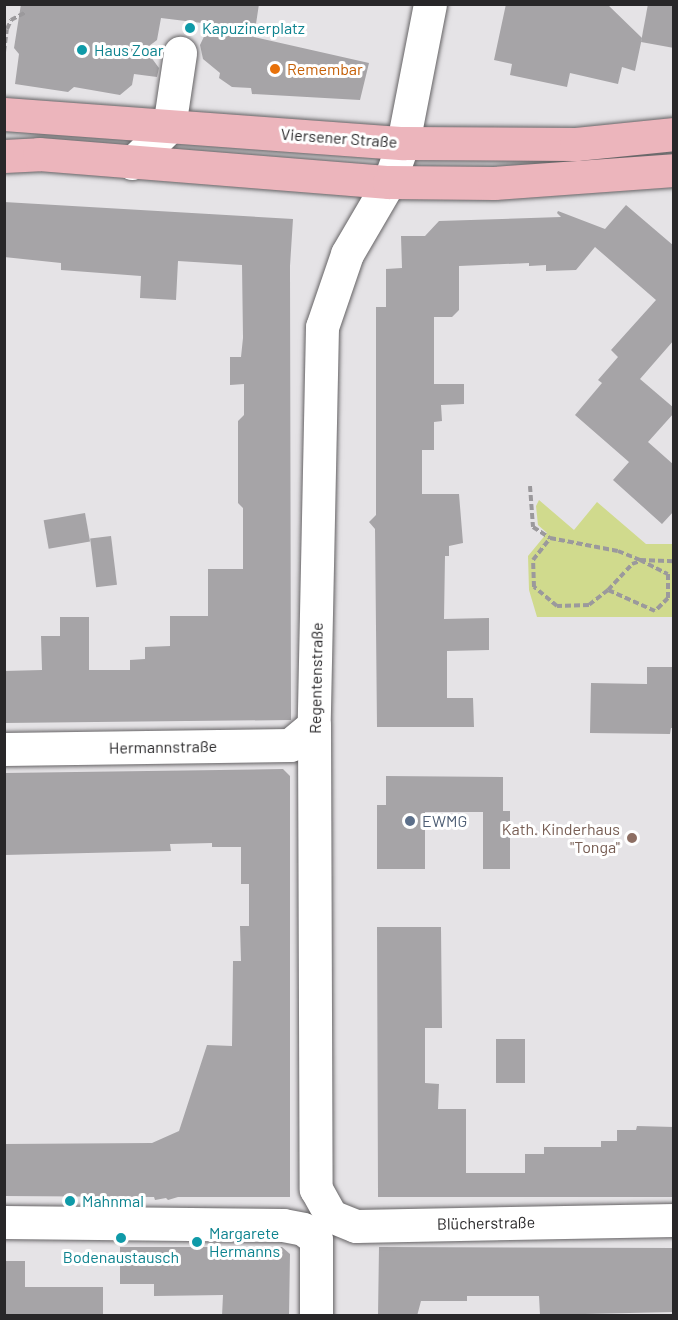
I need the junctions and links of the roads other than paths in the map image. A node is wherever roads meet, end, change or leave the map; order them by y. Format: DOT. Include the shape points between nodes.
graph roads {
  1 [pos="430,4"];
  2 [pos="180,53"];
  3 [pos="4,114"];
  4 [pos="169,127"];
  5 [pos="674,134"];
  6 [pos="403,143"];
  7 [pos="4,156"];
  8 [pos="132,163"];
  9 [pos="674,170"];
  10 [pos="389,182"];
  11 [pos="314,725"];
  12 [pos="4,750"];
  13 [pos="316,1189"];
  14 [pos="674,1220"];
  15 [pos="4,1222"];
  16 [pos="316,1316"];
  1 -- 6 [label="street, Regentenstraße"];
  2 -- 4 [label="street"];
  3 -- 4 [label="main road, Viersener Straße"];
  4 -- 6 [label="main road, Viersener Straße"];
  4 -- 8 [label="street"];
  5 -- 6 [label="main road, Viersener Straße" via="576,144"];
  6 -- 10 [label="street, Regentenstraße"];
  7 -- 8 [label="main road" via="39,154"];
  8 -- 10 [label="main road"];
  9 -- 10 [label="main road" via="494,183"];
  10 -- 11 [label="street, Regentenstraße" via="347,254 322,327"];
  11 -- 12 [label="street, Hermannstraße" via="290,745"];
  11 -- 13 [label="street, Regentenstraße"];
  13 -- 14 [label="street, Blücherstraße" via="331,1216 356,1226"];
  15 -- 16 [label="street" via="303,1229 315,1239"];
}
